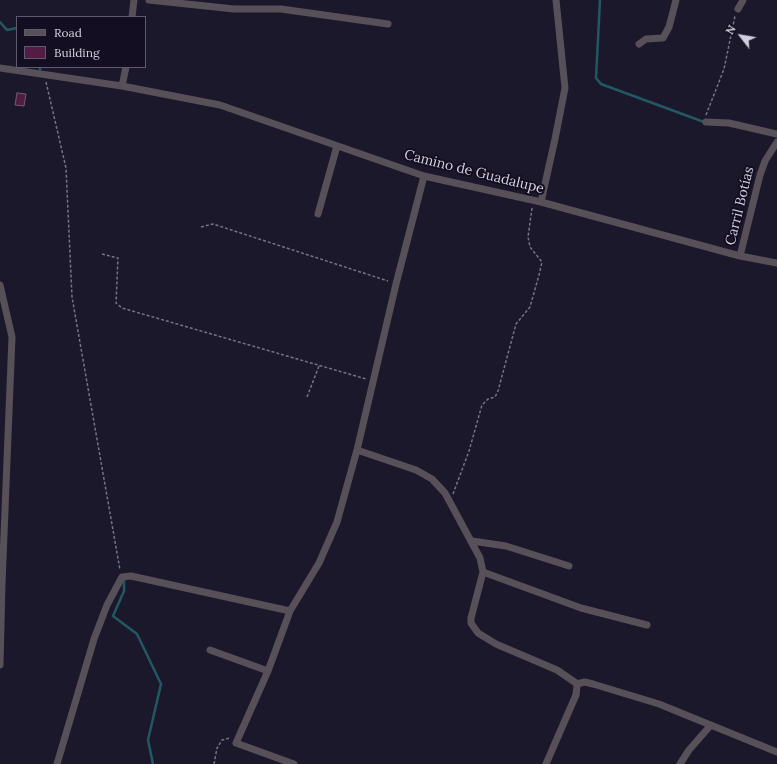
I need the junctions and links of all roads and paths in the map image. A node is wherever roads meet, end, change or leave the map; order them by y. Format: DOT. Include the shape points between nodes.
graph roads {
  1 [pos="134,0"];
  2 [pos="149,0"];
  3 [pos="556,0"];
  4 [pos="676,0"];
  5 [pos="743,0"];
  6 [pos="738,9"];
  7 [pos="132,16"];
  8 [pos="388,24"];
  9 [pos="639,44"];
  10 [pos="0,68"];
  11 [pos="126,68"];
  12 [pos="45,76"];
  13 [pos="122,86"];
  14 [pos="706,122"];
  15 [pos="777,134"];
  16 [pos="777,142"];
  17 [pos="337,146"];
  18 [pos="424,176"];
  19 [pos="533,201"];
  20 [pos="541,202"];
  21 [pos="318,214"];
  22 [pos="201,227"];
  23 [pos="102,254"];
  24 [pos="740,256"];
  25 [pos="777,264"];
  26 [pos="396,284"];
  27 [pos="0,285"];
  28 [pos="319,366"];
  29 [pos="373,382"];
  30 [pos="307,397"];
  31 [pos="357,450"];
  32 [pos="450,501"];
  33 [pos="472,541"];
  34 [pos="569,566"];
  35 [pos="482,572"];
  36 [pos="122,577"];
  37 [pos="290,611"];
  38 [pos="647,625"];
  39 [pos="210,650"];
  40 [pos="0,666"];
  41 [pos="268,671"];
  42 [pos="576,684"];
  43 [pos="710,726"];
  44 [pos="238,740"];
  45 [pos="777,752"];
  46 [pos="57,764"];
  47 [pos="214,764"];
  48 [pos="294,764"];
  49 [pos="546,764"];
  50 [pos="680,764"];
  1 -- 7 [label="street"];
  2 -- 8 [label="street" via="234,9 281,9"];
  3 -- 20 [label="street" via="565,88"];
  4 -- 9 [label="street" via="669,27 663,38 646,39"];
  5 -- 6 [label="street"];
  6 -- 14 [label="path" via="724,69 706,113"];
  10 -- 12 [label="street, Camino de Guadalupe"];
  11 -- 13 [label="street"];
  12 -- 13 [label="street, Camino de Guadalupe"];
  12 -- 36 [label="path" via="66,168 72,297"];
  13 -- 17 [label="street, Camino de Guadalupe" via="220,105"];
  14 -- 15 [label="street" via="729,123"];
  16 -- 24 [label="street, Carril Botías" via="765,161 760,176"];
  17 -- 18 [label="street, Camino de Guadalupe"];
  17 -- 21 [label="street"];
  18 -- 19 [label="street, Camino de Guadalupe"];
  18 -- 26 [label="street"];
  19 -- 20 [label="street, Camino de Guadalupe"];
  19 -- 32 [label="path" via="528,237 530,247 542,262 540,275 530,307 518,320 514,330 498,392 482,405 469,451"];
  20 -- 24 [label="street, Camino de Guadalupe"];
  22 -- 26 [label="path" via="213,224"];
  23 -- 28 [label="path" via="118,258 116,303 122,308"];
  24 -- 25 [label="street, Camino de Guadalupe"];
  26 -- 29 [label="street"];
  27 -- 40 [label="street" via="12,337"];
  28 -- 29 [label="path"];
  28 -- 30 [label="path"];
  29 -- 31 [label="street"];
  31 -- 32 [label="street" via="416,470 439,484"];
  31 -- 37 [label="street" via="332,535 307,585"];
  32 -- 33 [label="street"];
  33 -- 34 [label="street" via="506,546"];
  33 -- 35 [label="street" via="480,558"];
  35 -- 38 [label="street" via="581,608"];
  35 -- 42 [label="street" via="471,618 473,628 483,637 564,674"];
  36 -- 37 [label="street" via="131,576"];
  36 -- 46 [label="street" via="107,605 94,639"];
  37 -- 41 [label="street"];
  39 -- 41 [label="street"];
  41 -- 44 [label="street"];
  42 -- 43 [label="street" via="585,682 659,704"];
  42 -- 49 [label="street" via="576,695"];
  43 -- 45 [label="street"];
  43 -- 50 [label="street"];
  44 -- 47 [label="path" via="222,740 217,748"];
  44 -- 48 [label="street" via="236,743"];
}
